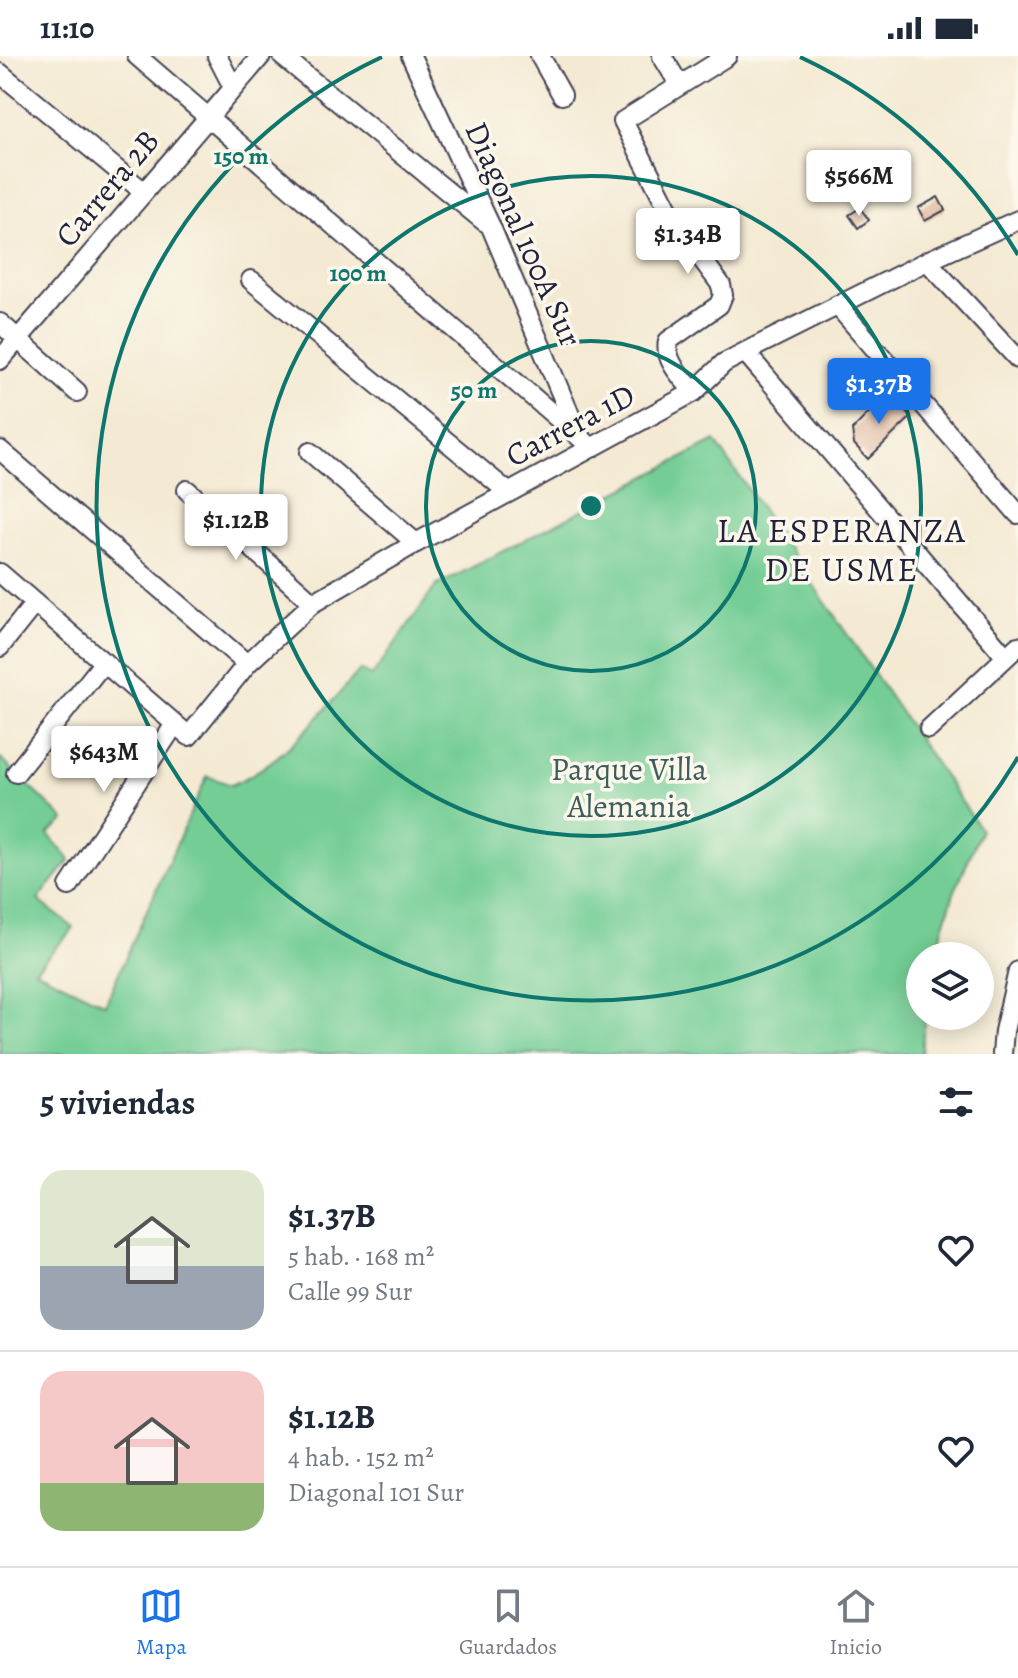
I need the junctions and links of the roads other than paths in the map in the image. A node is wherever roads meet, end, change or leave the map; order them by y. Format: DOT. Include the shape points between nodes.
graph roads {
  1 [pos="137,56"];
  2 [pos="217,56"];
  3 [pos="261,56"];
  4 [pos="282,56"];
  5 [pos="411,56"];
  6 [pos="540,56"];
  7 [pos="662,56"];
  8 [pos="727,56"];
  9 [pos="0,73"];
  10 [pos="679,84"];
  11 [pos="233,87"];
  12 [pos="562,95"];
  13 [pos="208,117"];
  14 [pos="144,192"];
  15 [pos="1018,220"];
  16 [pos="491,227"];
  17 [pos="927,261"];
  18 [pos="251,280"];
  19 [pos="837,305"];
  20 [pos="0,323"];
  21 [pos="18,339"];
  22 [pos="745,352"];
  23 [pos="1018,359"];
  24 [pos="0,360"];
  25 [pos="77,392"];
  26 [pos="694,392"];
  27 [pos="586,442"];
  28 [pos="0,450"];
  29 [pos="310,452"];
  30 [pos="187,490"];
  31 [pos="508,492"];
  32 [pos="1018,514"];
  33 [pos="416,543"];
  34 [pos="0,573"];
  35 [pos="35,603"];
  36 [pos="313,603"];
  37 [pos="0,647"];
  38 [pos="1012,651"];
  39 [pos="104,662"];
  40 [pos="247,664"];
  41 [pos="929,729"];
  42 [pos="182,730"];
  43 [pos="16,773"];
  44 [pos="69,886"];
  45 [pos="1018,971"];
  46 [pos="1002,1054"];
  1 -- 13 [label="street"];
  2 -- 11 [label="street"];
  3 -- 11 [label="street, Carrera 2B"];
  4 -- 16 [label="street"];
  5 -- 16 [label="street, Diagonal 100A Sur"];
  6 -- 12 [label="street"];
  7 -- 10 [label="street"];
  8 -- 10 [label="street"];
  9 -- 14 [label="street"];
  10 -- 26 [label="street" via="623,121 676,224 721,285 719,305 668,341 669,359"];
  11 -- 13 [label="street, Carrera 2B"];
  13 -- 14 [label="street, Carrera 2B"];
  13 -- 27 [label="street"];
  14 -- 21 [label="street, Carrera 2B"];
  15 -- 17 [label="street, Carrera 1D"];
  16 -- 27 [label="street, Diagonal 100A Sur"];
  17 -- 19 [label="street, Carrera 1D"];
  17 -- 23 [label="street"];
  18 -- 31 [label="street"];
  19 -- 22 [label="street, Carrera 1D"];
  19 -- 32 [label="street"];
  20 -- 21 [label="street"];
  21 -- 24 [label="street, Carrera 2B"];
  21 -- 25 [label="street"];
  22 -- 26 [label="street, Carrera 1D" via="724,363"];
  22 -- 38 [label="street"];
  26 -- 27 [label="street, Carrera 1D"];
  27 -- 31 [label="street, Carrera 1D"];
  28 -- 40 [label="street"];
  29 -- 33 [label="street"];
  30 -- 36 [label="street"];
  31 -- 33 [label="street, Carrera 1D"];
  33 -- 36 [label="street, Carrera 1D"];
  34 -- 35 [label="street"];
  35 -- 37 [label="street"];
  35 -- 39 [label="street"];
  36 -- 40 [label="street, Carrera 1D"];
  38 -- 41 [label="street"];
  39 -- 42 [label="street"];
  39 -- 43 [label="street"];
  40 -- 42 [label="street, Carrera 1D"];
  42 -- 44 [label="street, Carrera 1D"];
  45 -- 46 [label="street"];
}
